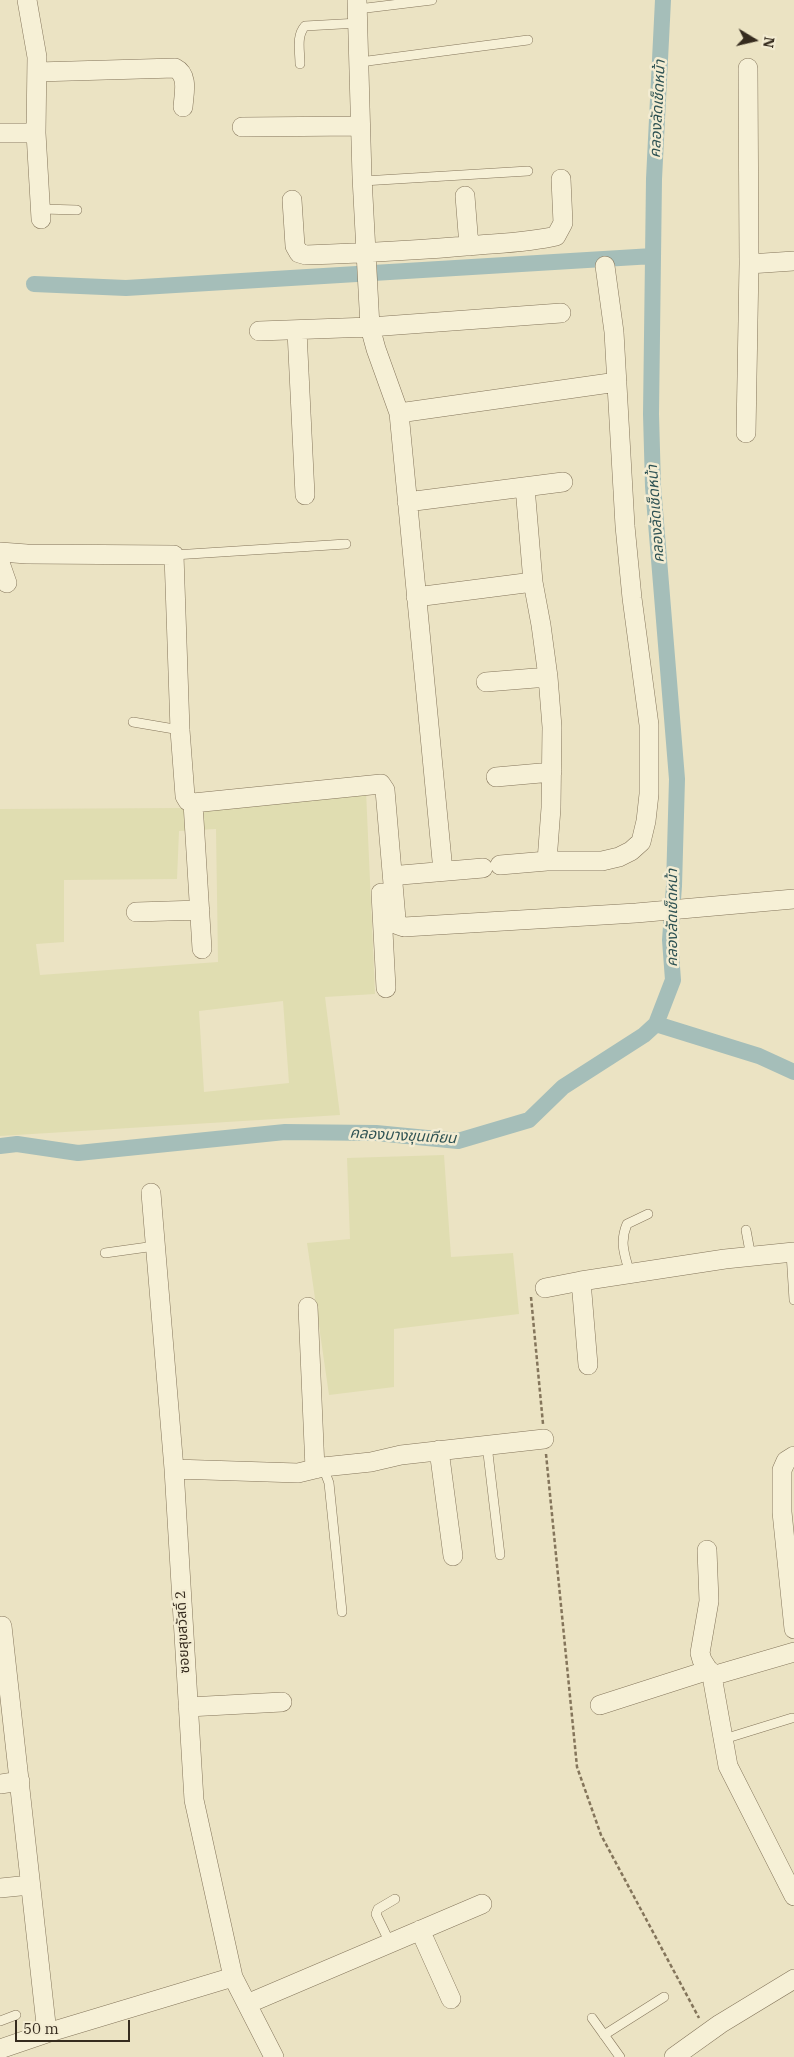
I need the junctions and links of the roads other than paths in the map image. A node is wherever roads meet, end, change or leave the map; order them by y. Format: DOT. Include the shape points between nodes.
graph roads {
  1 [pos="27,0"];
  2 [pos="432,0"];
  3 [pos="358,10"];
  4 [pos="528,40"];
  5 [pos="360,62"];
  6 [pos="300,64"];
  7 [pos="748,68"];
  8 [pos="38,72"];
  9 [pos="183,107"];
  10 [pos="360,126"];
  11 [pos="242,127"];
  12 [pos="0,133"];
  13 [pos="36,133"];
  14 [pos="528,171"];
  15 [pos="560,179"];
  16 [pos="362,181"];
  17 [pos="465,196"];
  18 [pos="292,200"];
  19 [pos="77,210"];
  20 [pos="42,214"];
  21 [pos="469,246"];
  22 [pos="794,262"];
  23 [pos="749,264"];
  24 [pos="605,266"];
  25 [pos="367,267"];
  26 [pos="561,313"];
  27 [pos="370,327"];
  28 [pos="297,331"];
  29 [pos="259,332"];
  30 [pos="617,382"];
  31 [pos="399,413"];
  32 [pos="746,433"];
  33 [pos="563,482"];
  34 [pos="525,487"];
  35 [pos="304,495"];
  36 [pos="407,502"];
  37 [pos="346,544"];
  38 [pos="0,552"];
  39 [pos="174,555"];
  40 [pos="0,563"];
  41 [pos="532,582"];
  42 [pos="7,583"];
  43 [pos="416,597"];
  44 [pos="548,677"];
  45 [pos="486,682"];
  46 [pos="133,722"];
  47 [pos="180,730"];
  48 [pos="552,772"];
  49 [pos="496,777"];
  50 [pos="374,784"];
  51 [pos="193,802"];
  52 [pos="547,861"];
  53 [pos="443,870"];
  54 [pos="401,875"];
  55 [pos="794,899"];
  56 [pos="200,910"];
  57 [pos="136,912"];
  58 [pos="202,949"];
  59 [pos="386,988"];
  60 [pos="151,1193"];
  61 [pos="648,1214"];
  62 [pos="746,1230"];
  63 [pos="155,1246"];
  64 [pos="105,1253"];
  65 [pos="792,1253"];
  66 [pos="751,1257"];
  67 [pos="630,1274"];
  68 [pos="581,1281"];
  69 [pos="545,1288"];
  70 [pos="794,1300"];
  71 [pos="308,1307"];
  72 [pos="588,1365"];
  73 [pos="544,1439"];
  74 [pos="487,1445"];
  75 [pos="439,1450"];
  76 [pos="794,1456"];
  77 [pos="319,1468"];
  78 [pos="174,1469"];
  79 [pos="707,1550"];
  80 [pos="453,1556"];
  81 [pos="500,1556"];
  82 [pos="342,1612"];
  83 [pos="2,1626"];
  84 [pos="794,1629"];
  85 [pos="794,1652"];
  86 [pos="710,1673"];
  87 [pos="282,1702"];
  88 [pos="600,1705"];
  89 [pos="188,1707"];
  90 [pos="792,1718"];
  91 [pos="724,1739"];
  92 [pos="20,1781"];
  93 [pos="0,1784"];
  94 [pos="30,1885"];
  95 [pos="0,1888"];
  96 [pos="794,1896"];
  97 [pos="395,1899"];
  98 [pos="482,1904"];
  99 [pos="420,1930"];
  100 [pos="390,1943"];
  101 [pos="233,1977"];
  102 [pos="794,1979"];
  103 [pos="664,1997"];
  104 [pos="452,2000"];
  105 [pos="247,2004"];
  106 [pos="16,2014"];
  107 [pos="592,2018"];
  108 [pos="0,2021"];
  109 [pos="46,2033"];
  110 [pos="604,2035"];
  111 [pos="0,2049"];
  112 [pos="274,2057"];
  113 [pos="620,2057"];
  114 [pos="674,2057"];
  1 -- 8 [label="street"];
  2 -- 3 [label="lane"];
  3 -- 5 [label="street"];
  3 -- 6 [label="lane" via="305,26 299,38"];
  4 -- 5 [label="lane"];
  5 -- 10 [label="street"];
  7 -- 23 [label="street"];
  8 -- 9 [label="street" via="175,68 184,76"];
  8 -- 13 [label="street"];
  10 -- 11 [label="street"];
  10 -- 16 [label="street"];
  12 -- 13 [label="street"];
  13 -- 20 [label="street"];
  14 -- 16 [label="lane"];
  15 -- 21 [label="street" via="563,223 556,236"];
  16 -- 25 [label="street"];
  17 -- 21 [label="street"];
  18 -- 25 [label="street" via="295,246 299,254"];
  19 -- 20 [label="lane"];
  21 -- 25 [label="street"];
  22 -- 23 [label="street"];
  23 -- 32 [label="street"];
  24 -- 30 [label="street"];
  25 -- 27 [label="street"];
  26 -- 27 [label="street"];
  27 -- 28 [label="street"];
  27 -- 31 [label="street"];
  28 -- 29 [label="street"];
  28 -- 35 [label="street"];
  30 -- 31 [label="street"];
  30 -- 52 [label="street" via="625,526 648,724 646,820 641,842 620,858"];
  31 -- 36 [label="street"];
  33 -- 34 [label="street"];
  34 -- 36 [label="street"];
  34 -- 41 [label="street"];
  36 -- 43 [label="street"];
  37 -- 39 [label="lane"];
  38 -- 39 [label="street"];
  39 -- 47 [label="street"];
  40 -- 42 [label="street"];
  41 -- 43 [label="street"];
  41 -- 44 [label="street"];
  43 -- 53 [label="street"];
  44 -- 45 [label="street"];
  44 -- 48 [label="street"];
  46 -- 47 [label="lane"];
  47 -- 51 [label="street" via="184,796"];
  48 -- 49 [label="street"];
  48 -- 52 [label="street"];
  50 -- 51 [label="street"];
  50 -- 55 [label="street" via="381,784 385,790 396,919 398,925 404,927 636,913"];
  50 -- 59 [label="street"];
  51 -- 56 [label="street"];
  52 -- 53 [label="street"];
  53 -- 54 [label="street"];
  56 -- 57 [label="street"];
  56 -- 58 [label="street"];
  60 -- 63 [label="street, ซอยสุขสวัสดิ์ 2"];
  61 -- 67 [label="lane" via="627,1224 622,1235"];
  62 -- 66 [label="lane"];
  63 -- 64 [label="lane"];
  63 -- 78 [label="street, ซอยสุขสวัสดิ์ 2"];
  65 -- 66 [label="street"];
  65 -- 70 [label="lane"];
  66 -- 67 [label="street"];
  67 -- 68 [label="street"];
  68 -- 69 [label="street"];
  68 -- 72 [label="street"];
  71 -- 77 [label="street"];
  73 -- 74 [label="street"];
  74 -- 75 [label="street"];
  74 -- 81 [label="lane"];
  75 -- 77 [label="street"];
  75 -- 80 [label="street"];
  76 -- 84 [label="street" via="786,1461 782,1470 782,1512"];
  77 -- 78 [label="street" via="298,1473"];
  77 -- 82 [label="lane" via="329,1483"];
  78 -- 89 [label="street, ซอยสุขสวัสดิ์ 2"];
  79 -- 86 [label="street" via="709,1600 700,1653"];
  83 -- 92 [label="street"];
  85 -- 86 [label="street"];
  86 -- 88 [label="street"];
  86 -- 91 [label="street"];
  87 -- 89 [label="street"];
  89 -- 101 [label="street, ซอยสุขสวัสดิ์ 2" via="194,1800"];
  90 -- 91 [label="lane"];
  91 -- 96 [label="street" via="728,1766"];
  92 -- 93 [label="street"];
  92 -- 94 [label="street"];
  94 -- 95 [label="street"];
  94 -- 109 [label="street"];
  97 -- 100 [label="lane" via="378,1908 376,1914"];
  98 -- 99 [label="street"];
  99 -- 100 [label="street"];
  99 -- 104 [label="street"];
  100 -- 105 [label="street"];
  101 -- 105 [label="street, ซอยสุขสวัสดิ์ 2"];
  101 -- 109 [label="street"];
  102 -- 114 [label="street"];
  103 -- 110 [label="lane"];
  105 -- 112 [label="street, ซอยสุขสวัสดิ์ 2"];
  106 -- 108 [label="lane"];
  107 -- 110 [label="lane"];
  109 -- 111 [label="street"];
  110 -- 113 [label="lane"];
}
